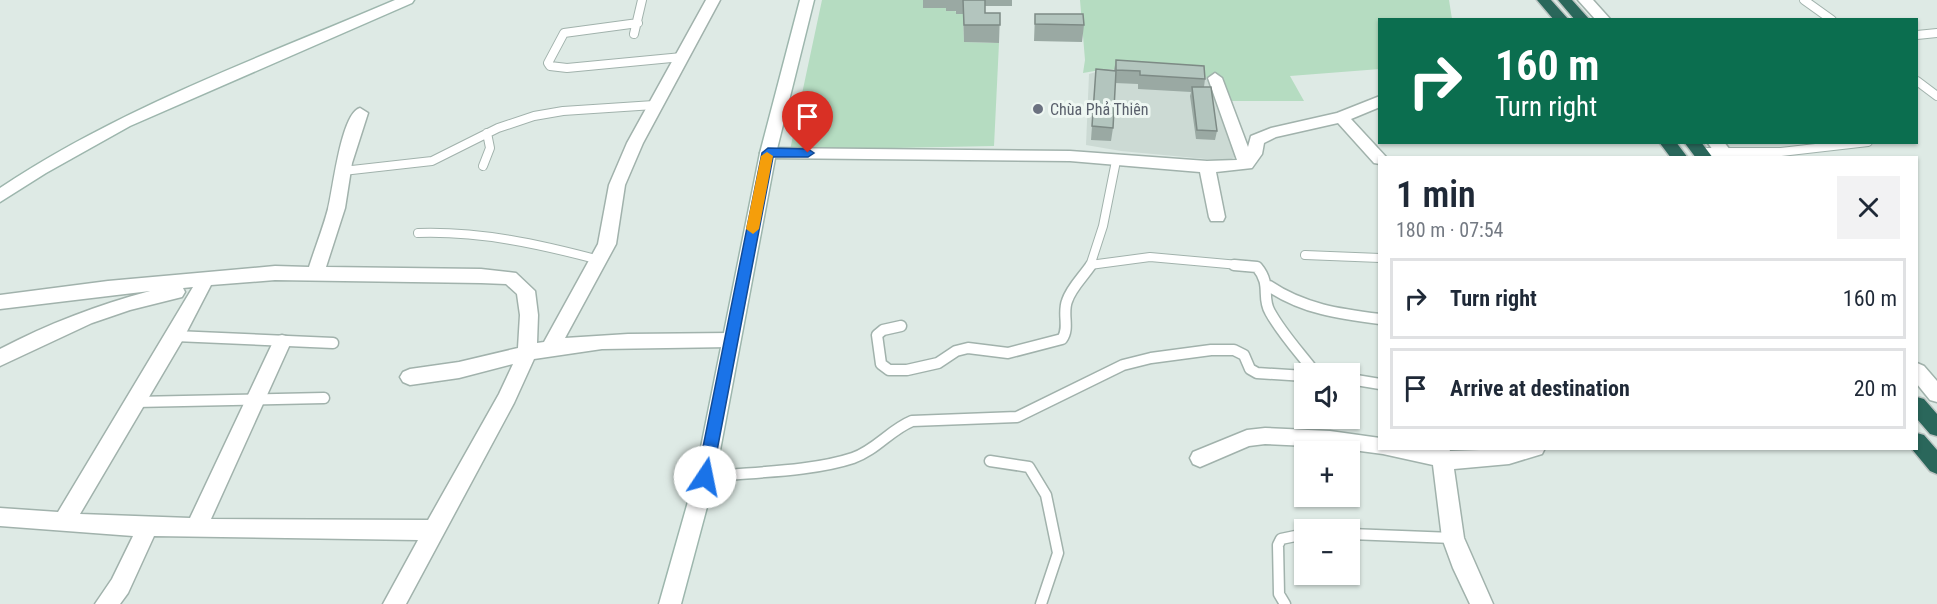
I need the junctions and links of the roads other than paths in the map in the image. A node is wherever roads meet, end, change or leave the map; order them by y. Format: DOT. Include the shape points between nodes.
graph roads {
  1 [pos="407,0"];
  2 [pos="642,0"];
  3 [pos="713,0"];
  4 [pos="807,0"];
  5 [pos="1544,0"];
  6 [pos="1565,0"];
  7 [pos="1571,0"];
  8 [pos="1585,0"];
  9 [pos="1804,0"];
  10 [pos="1560,18"];
  11 [pos="1581,18"];
  12 [pos="1602,18"];
  13 [pos="1829,18"];
  14 [pos="638,23"];
  15 [pos="1937,33"];
  16 [pos="634,34"];
  17 [pos="1918,35"];
  18 [pos="682,57"];
  19 [pos="1215,78"];
  20 [pos="1918,82"];
  21 [pos="1937,96"];
  22 [pos="1378,102"];
  23 [pos="654,105"];
  24 [pos="360,113"];
  25 [pos="1341,117"];
  26 [pos="487,133"];
  27 [pos="1669,144"];
  28 [pos="1851,144"];
  29 [pos="1699,150"];
  30 [pos="1722,151"];
  31 [pos="768,153"];
  32 [pos="1678,156"];
  33 [pos="1378,157"];
  34 [pos="1116,161"];
  35 [pos="1246,164"];
  36 [pos="483,166"];
  37 [pos="1207,167"];
  38 [pos="343,171"];
  39 [pos="0,196"];
  40 [pos="1217,217"];
  41 [pos="418,233"];
  42 [pos="1305,255"];
  43 [pos="1378,258"];
  44 [pos="599,260"];
  45 [pos="1090,265"];
  46 [pos="316,272"];
  47 [pos="204,283"];
  48 [pos="1269,285"];
  49 [pos="0,302"];
  50 [pos="1378,319"];
  51 [pos="900,326"];
  52 [pos="175,336"];
  53 [pos="731,340"];
  54 [pos="282,342"];
  55 [pos="333,343"];
  56 [pos="559,346"];
  57 [pos="527,353"];
  58 [pos="0,358"];
  59 [pos="1308,363"];
  60 [pos="1918,372"];
  61 [pos="1294,375"];
  62 [pos="410,377"];
  63 [pos="1360,381"];
  64 [pos="1378,384"];
  65 [pos="1937,394"];
  66 [pos="256,398"];
  67 [pos="324,398"];
  68 [pos="135,402"];
  69 [pos="1918,406"];
  70 [pos="1937,428"];
  71 [pos="1918,442"];
  72 [pos="1378,447"];
  73 [pos="1406,450"];
  74 [pos="1528,450"];
  75 [pos="1440,454"];
  76 [pos="1200,458"];
  77 [pos="990,461"];
  78 [pos="1937,465"];
  79 [pos="705,477"];
  80 [pos="0,517"];
  81 [pos="63,523"];
  82 [pos="149,525"];
  83 [pos="197,527"];
  84 [pos="434,530"];
  85 [pos="1360,534"];
  86 [pos="1294,536"];
  87 [pos="1453,538"];
  88 [pos="106,604"];
  89 [pos="394,604"];
  90 [pos="670,604"];
  91 [pos="1041,604"];
  92 [pos="1285,604"];
  93 [pos="1482,604"];
  1 -- 39 [label="street" via="125,122"];
  2 -- 14 [label="lane"];
  3 -- 18 [label="street"];
  4 -- 31 [label="street"];
  5 -- 10 [label="highway"];
  6 -- 7 [label="lane"];
  6 -- 11 [label="highway"];
  8 -- 12 [label="street"];
  9 -- 13 [label="lane"];
  14 -- 16 [label="lane"];
  14 -- 18 [label="lane" via="564,33 548,63 567,68"];
  15 -- 17 [label="lane"];
  18 -- 23 [label="street"];
  19 -- 35 [label="street"];
  20 -- 21 [label="lane"];
  22 -- 25 [label="street"];
  23 -- 26 [label="lane" via="563,111 534,116"];
  23 -- 44 [label="street" via="621,174 607,244"];
  24 -- 38 [label="street"];
  25 -- 33 [label="street"];
  25 -- 35 [label="street" via="1271,133 1257,140 1254,154"];
  26 -- 36 [label="lane" via="490,148"];
  26 -- 38 [label="lane" via="432,161"];
  27 -- 32 [label="highway"];
  28 -- 30 [label="lane" via="1781,152"];
  29 -- 30 [label="lane"];
  31 -- 34 [label="street" via="1070,156"];
  31 -- 53 [label="street"];
  34 -- 37 [label="street"];
  34 -- 45 [label="lane"];
  35 -- 37 [label="street"];
  37 -- 40 [label="street"];
  38 -- 46 [label="street" via="337,208"];
  41 -- 44 [label="lane" via="486,234"];
  42 -- 43 [label="lane"];
  44 -- 56 [label="street"];
  45 -- 48 [label="lane" via="1150,257 1244,264 1257,267"];
  45 -- 51 [label="lane" via="1066,301 1062,339 1008,353 968,348 938,363 889,370 881,364 877,335"];
  46 -- 47 [label="street"];
  46 -- 57 [label="street" via="510,278 526,291 528,299"];
  47 -- 49 [label="street"];
  47 -- 52 [label="street"];
  47 -- 58 [label="street" via="93,314 43,334"];
  48 -- 50 [label="lane" via="1283,297 1307,308"];
  48 -- 59 [label="lane" via="1268,310"];
  52 -- 54 [label="lane"];
  52 -- 68 [label="street"];
  53 -- 56 [label="street"];
  53 -- 79 [label="street"];
  54 -- 55 [label="lane"];
  54 -- 66 [label="street"];
  56 -- 57 [label="street"];
  57 -- 62 [label="street"];
  57 -- 84 [label="street"];
  60 -- 65 [label="street"];
  61 -- 79 [label="lane" via="1257,373 1250,369 1244,355 1233,350 1151,358 1123,365 1017,417 912,421 852,458"];
  63 -- 64 [label="lane"];
  66 -- 67 [label="lane"];
  66 -- 68 [label="lane"];
  66 -- 83 [label="street"];
  68 -- 81 [label="street"];
  69 -- 70 [label="highway"];
  71 -- 78 [label="highway"];
  72 -- 76 [label="street" via="1330,439 1264,436 1247,438"];
  73 -- 75 [label="street"];
  74 -- 75 [label="street" via="1472,461"];
  75 -- 87 [label="street"];
  77 -- 91 [label="lane" via="1029,466 1046,495 1058,553"];
  79 -- 90 [label="street"];
  80 -- 81 [label="street"];
  81 -- 82 [label="street"];
  82 -- 83 [label="street"];
  82 -- 88 [label="street" via="120,586"];
  83 -- 84 [label="street"];
  84 -- 89 [label="street"];
  85 -- 87 [label="lane"];
  86 -- 92 [label="lane" via="1281,538 1278,545 1279,594"];
  87 -- 93 [label="street"];
}
